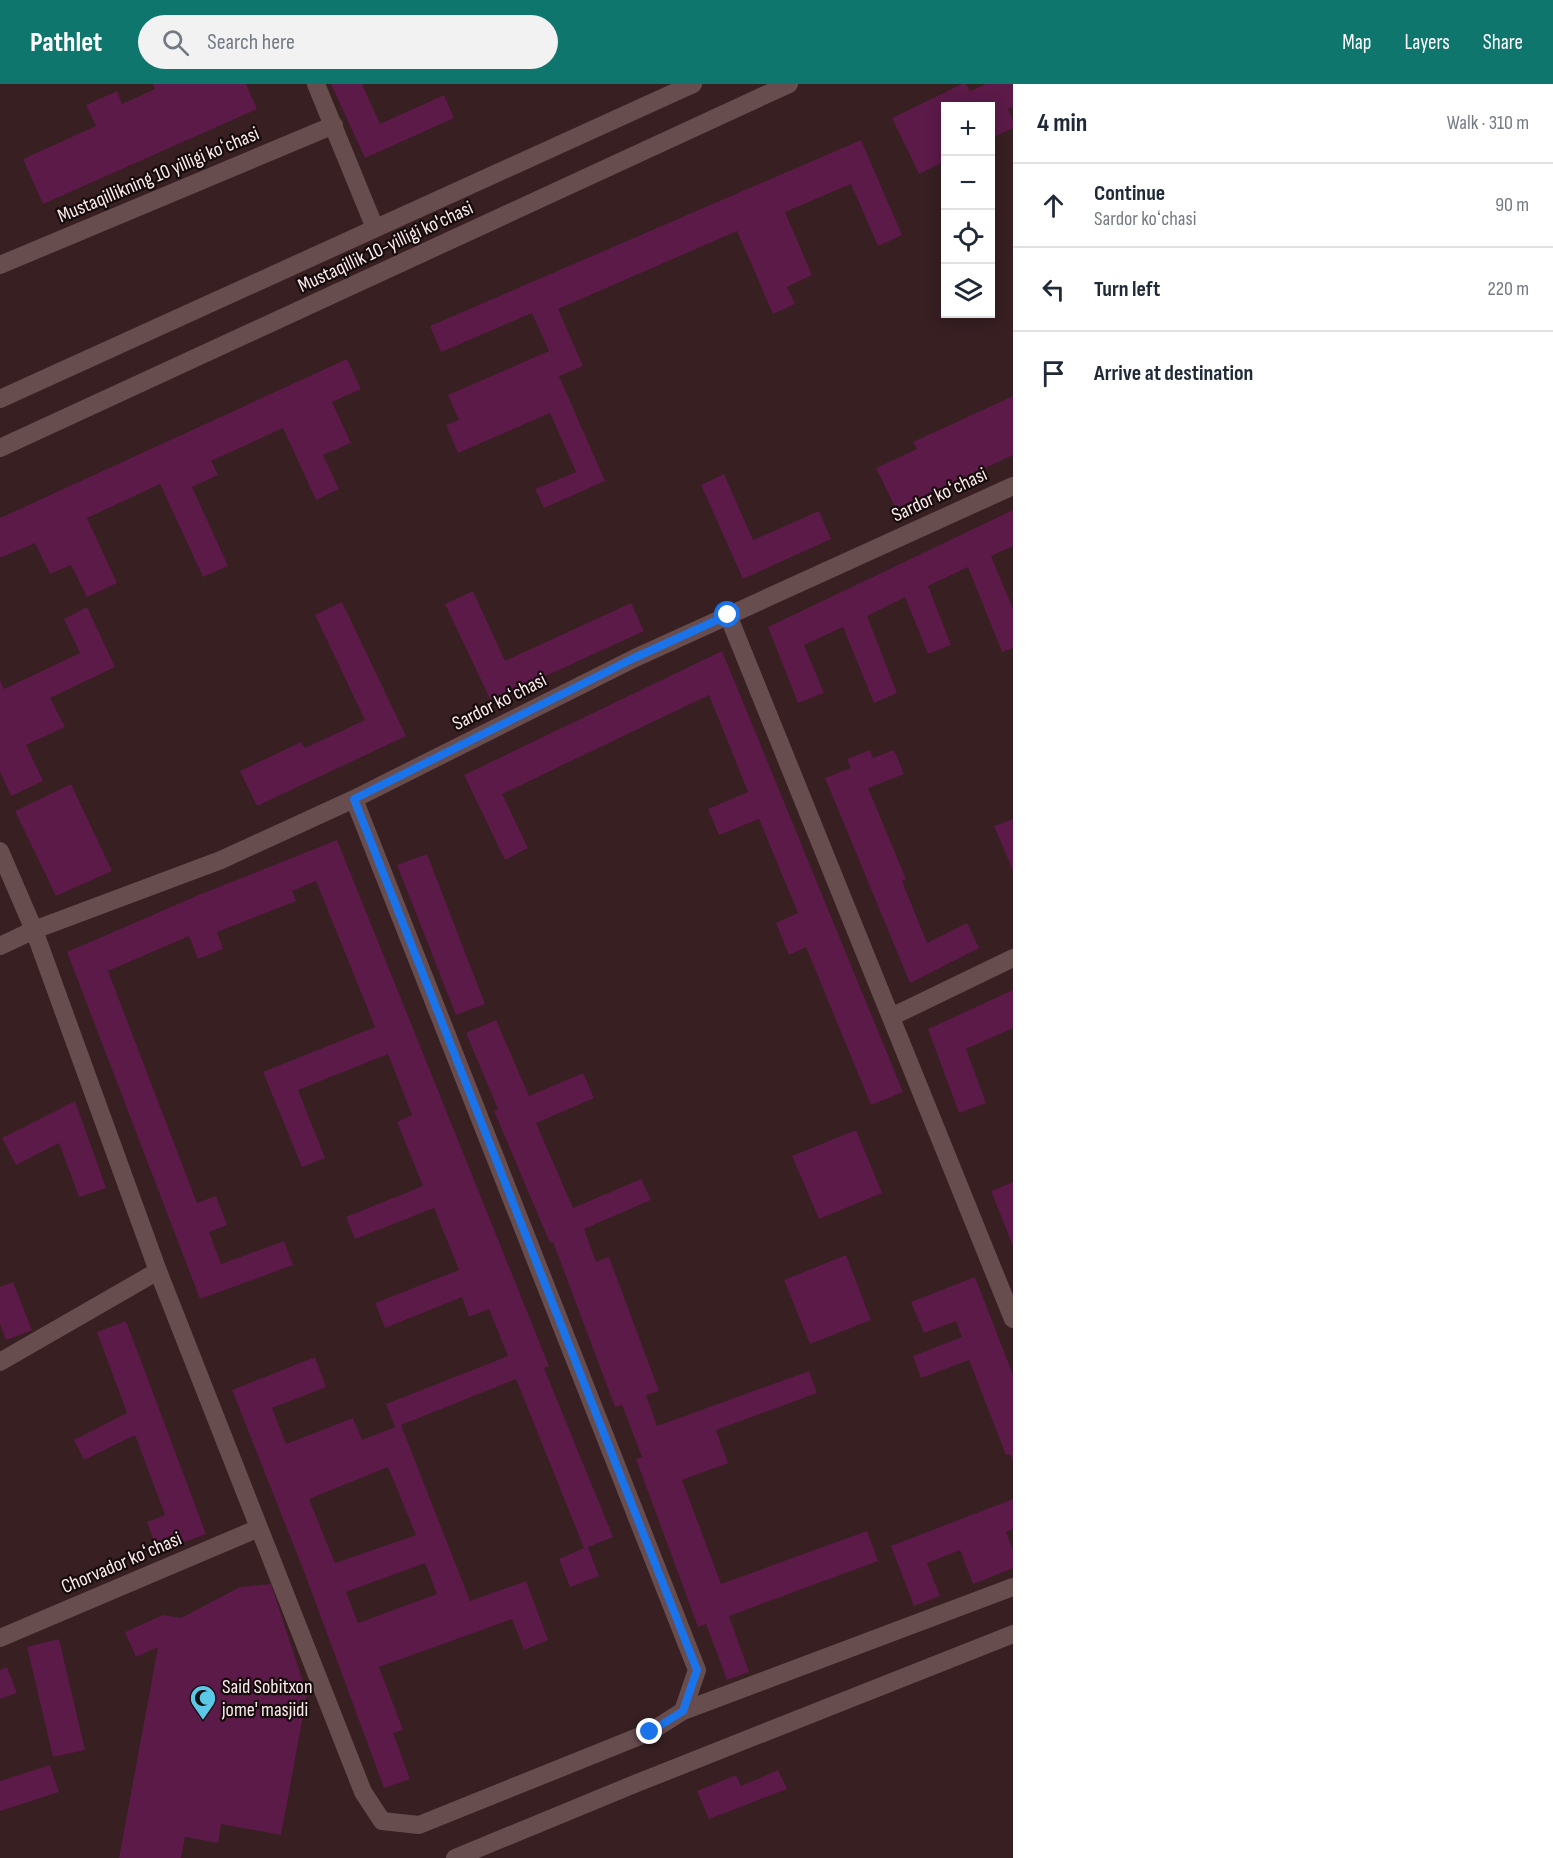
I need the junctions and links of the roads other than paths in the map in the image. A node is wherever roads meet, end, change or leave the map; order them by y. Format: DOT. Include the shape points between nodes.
graph roads {
  1 [pos="316,84"];
  2 [pos="693,84"];
  3 [pos="789,84"];
  4 [pos="334,125"];
  5 [pos="375,228"];
  6 [pos="0,265"];
  7 [pos="0,399"];
  8 [pos="0,448"];
  9 [pos="1013,486"];
  10 [pos="728,615"];
  11 [pos="354,799"];
  12 [pos="0,851"];
  13 [pos="34,930"];
  14 [pos="0,946"];
  15 [pos="1013,958"];
  16 [pos="891,1017"];
  17 [pos="158,1271"];
  18 [pos="1013,1319"];
  19 [pos="0,1362"];
  20 [pos="259,1528"];
  21 [pos="1013,1587"];
  22 [pos="1013,1634"];
  23 [pos="0,1638"];
  24 [pos="683,1711"];
  25 [pos="455,1858"];
  1 -- 4 [label="street"];
  2 -- 5 [label="street, Mustaqillik 10-yilligi ko'chasi"];
  3 -- 8 [label="street, Mustaqillik 10-yilligi ko'chasi"];
  4 -- 5 [label="street"];
  4 -- 6 [label="street, Mustaqillikning 10 yilligi koʻchasi"];
  5 -- 7 [label="street, Mustaqillik 10-yilligi ko'chasi"];
  9 -- 10 [label="street, Sardor koʻchasi"];
  10 -- 11 [label="street, Sardor koʻchasi"];
  10 -- 16 [label="street"];
  11 -- 13 [label="street, Sardor koʻchasi" via="221,860"];
  11 -- 24 [label="street" via="697,1670"];
  12 -- 13 [label="street"];
  13 -- 14 [label="street, Sardor koʻchasi"];
  13 -- 17 [label="street"];
  15 -- 16 [label="street"];
  16 -- 18 [label="street"];
  17 -- 19 [label="street"];
  17 -- 20 [label="street"];
  20 -- 23 [label="street, Chorvador koʻchasi"];
  20 -- 24 [label="street" via="363,1792 382,1821 419,1825 650,1732"];
  21 -- 24 [label="street"];
  22 -- 25 [label="street"];
}
